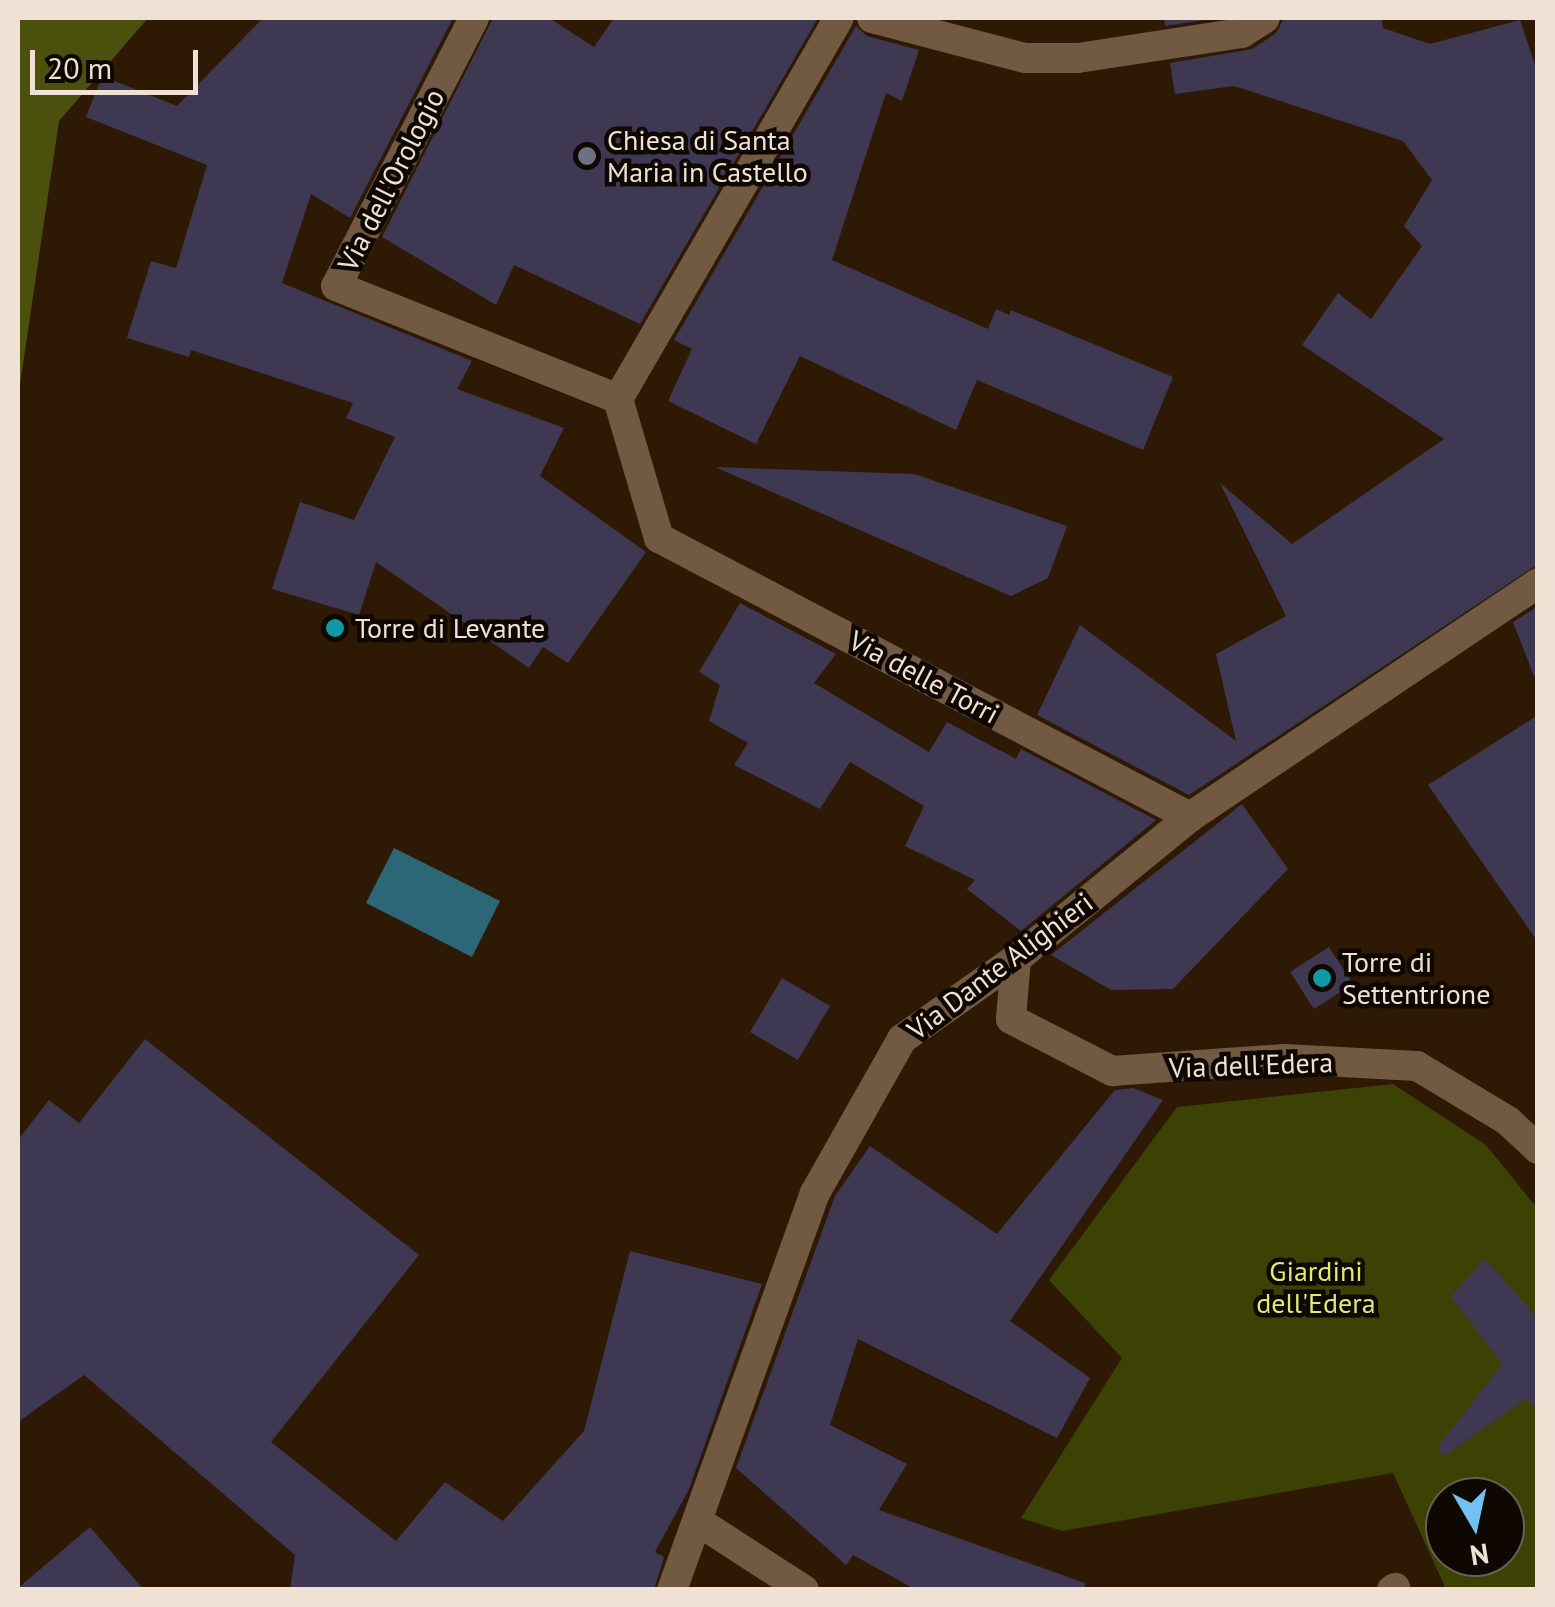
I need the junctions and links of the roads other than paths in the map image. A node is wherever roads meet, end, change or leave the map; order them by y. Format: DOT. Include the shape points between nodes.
graph roads {
  1 [pos="474,18"];
  2 [pos="840,18"];
  3 [pos="872,18"];
  4 [pos="1266,18"];
  5 [pos="618,399"];
  6 [pos="1538,583"];
  7 [pos="1190,817"];
  8 [pos="1016,960"];
  9 [pos="1538,1149"];
  10 [pos="699,1522"];
  11 [pos="672,1590"];
  12 [pos="804,1590"];
  1 -- 5 [label="street, Via dell'Orologio" via="336,286"];
  2 -- 5 [label="street"];
  3 -- 4 [label="street" via="1025,58 1078,58 1242,32"];
  5 -- 7 [label="street, Via delle Torri" via="659,538"];
  6 -- 7 [label="street, Via Dante Alighieri"];
  7 -- 8 [label="street, Via Dante Alighieri"];
  8 -- 9 [label="street, Via dell'Edera" via="1010,1019 1112,1071 1284,1059 1417,1066 1508,1121"];
  8 -- 10 [label="street, Via Dante Alighieri" via="902,1038 816,1193"];
  10 -- 11 [label="street, Via Dante Alighieri"];
  10 -- 12 [label="street"];
}
